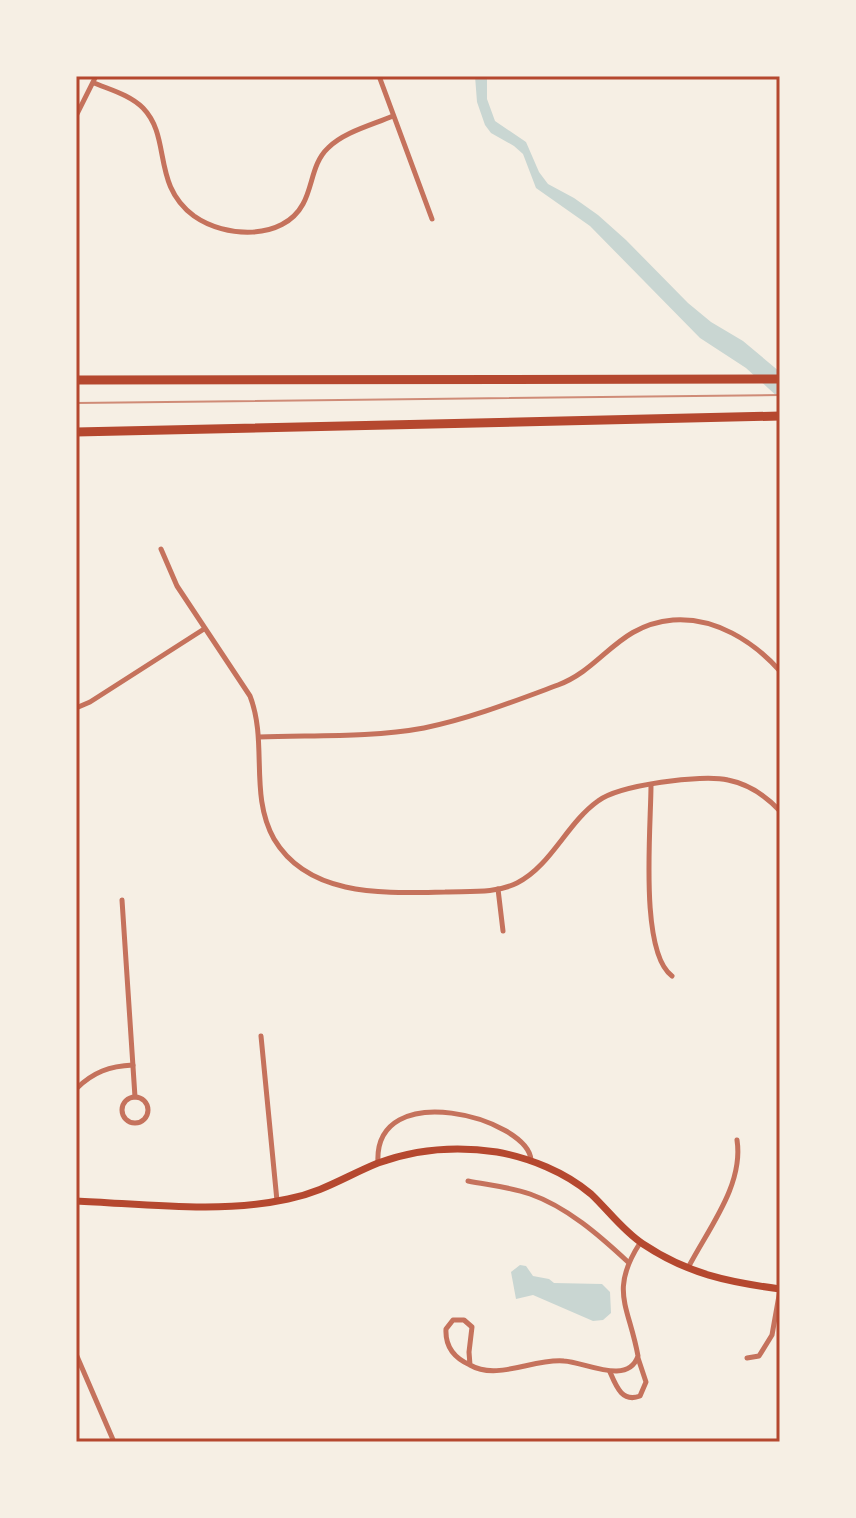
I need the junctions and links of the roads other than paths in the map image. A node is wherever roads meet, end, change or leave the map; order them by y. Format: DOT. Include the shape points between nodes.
graph roads {
  1 [pos="96,76"];
  2 [pos="379,76"];
  3 [pos="94,83"];
  4 [pos="76,116"];
  5 [pos="393,116"];
  6 [pos="432,219"];
  7 [pos="780,379"];
  8 [pos="76,380"];
  9 [pos="780,416"];
  10 [pos="76,432"];
  11 [pos="77,510"];
  12 [pos="161,549"];
  13 [pos="204,629"];
  14 [pos="780,671"];
  15 [pos="76,708"];
  16 [pos="259,737"];
  17 [pos="651,785"];
  18 [pos="780,811"];
  19 [pos="498,889"];
  20 [pos="122,900"];
  21 [pos="503,931"];
  22 [pos="672,976"];
  23 [pos="261,1036"];
  24 [pos="133,1065"];
  25 [pos="76,1089"];
  26 [pos="135,1097"];
  27 [pos="737,1140"];
  28 [pos="531,1161"];
  29 [pos="378,1163"];
  30 [pos="468,1181"];
  31 [pos="76,1201"];
  32 [pos="277,1201"];
  33 [pos="640,1243"];
  34 [pos="628,1262"];
  35 [pos="688,1269"];
  36 [pos="780,1289"];
  37 [pos="76,1354"];
  38 [pos="638,1356"];
  39 [pos="747,1358"];
  40 [pos="470,1365"];
  41 [pos="609,1371"];
  42 [pos="114,1442"];
  1 -- 3 [label="street"];
  2 -- 5 [label="street"];
  3 -- 4 [label="street"];
  3 -- 5 [label="street" via="128,97 148,113 166,178 188,211 211,225 242,232 271,230 289,220 303,204 318,162 330,146"];
  5 -- 6 [label="street"];
  7 -- 8 [label="highway"];
  9 -- 10 [label="highway"];
  10 -- 11 [label="lane"];
  12 -- 13 [label="street"];
  13 -- 15 [label="street"];
  13 -- 16 [label="street" via="250,696"];
  14 -- 16 [label="street" via="729,631 703,622 670,620 628,634 561,684 443,724"];
  16 -- 19 [label="street" via="266,822 282,850 305,871 374,892"];
  17 -- 18 [label="street" via="731,780 761,794"];
  17 -- 19 [label="street" via="620,790 598,801 530,876"];
  17 -- 22 [label="street" via="651,921 659,961"];
  19 -- 21 [label="street"];
  20 -- 24 [label="street"];
  23 -- 32 [label="street"];
  24 -- 25 [label="street" via="107,1068"];
  24 -- 26 [label="street"];
  26 -- 26 [label="street" via="122,1110 134,1123 142,1122 148,1108"];
  27 -- 35 [label="street" via="733,1184"];
  28 -- 29 [label="main road" via="462,1149"];
  28 -- 29 [label="street" via="516,1138 484,1122 441,1111 394,1121 377,1149"];
  28 -- 33 [label="main road" via="578,1184"];
  29 -- 32 [label="main road" via="323,1190"];
  30 -- 34 [label="street" via="542,1199 594,1231"];
  31 -- 32 [label="main road" via="210,1206"];
  33 -- 34 [label="street"];
  33 -- 35 [label="main road"];
  34 -- 38 [label="street" via="623,1295"];
  35 -- 36 [label="main road" via="727,1282"];
  36 -- 39 [label="street" via="768,1345 759,1356"];
  37 -- 42 [label="street"];
  38 -- 41 [label="street" via="629,1367"];
  38 -- 41 [label="street" via="646,1382 640,1396 624,1396"];
  40 -- 40 [label="street" via="472,1327 453,1320 446,1329 448,1345"];
  40 -- 41 [label="street" via="494,1371 555,1360"];
}
